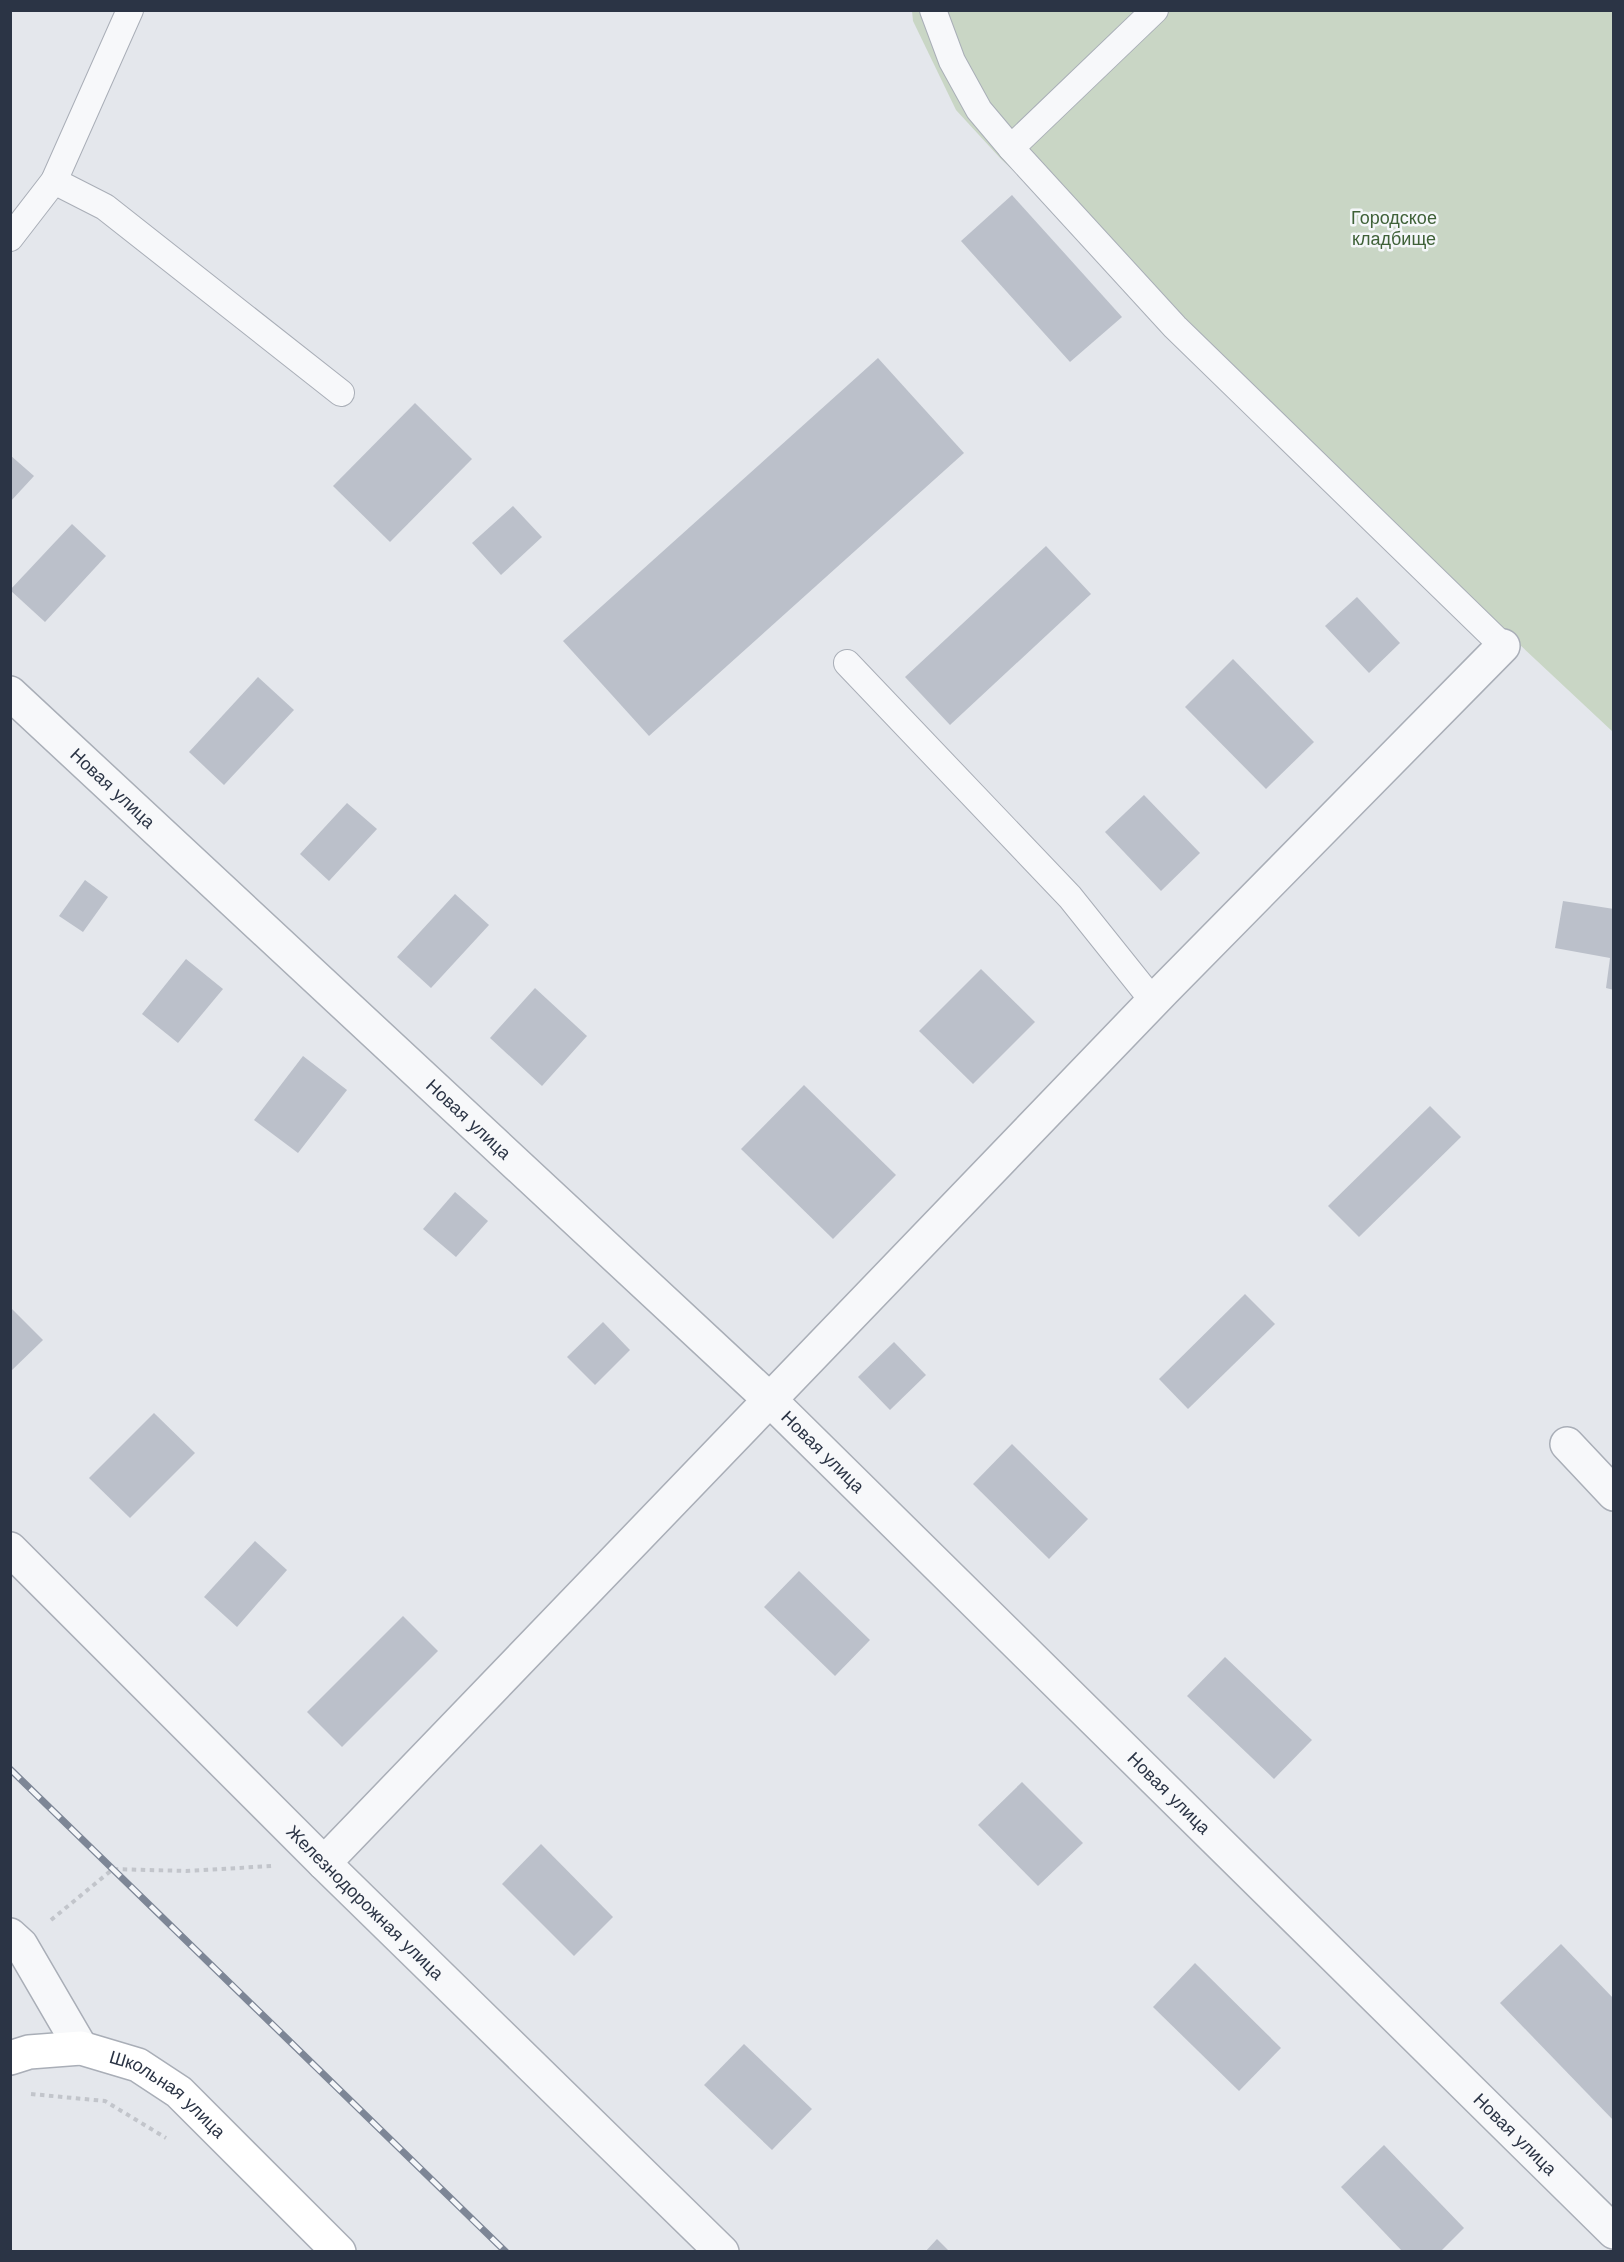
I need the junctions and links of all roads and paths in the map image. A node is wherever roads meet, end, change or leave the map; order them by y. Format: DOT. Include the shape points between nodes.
graph roads {
  1 [pos="130,10"];
  2 [pos="933,10"];
  3 [pos="1155,10"];
  4 [pos="1011,148"];
  5 [pos="54,181"];
  6 [pos="10,238"];
  7 [pos="341,393"];
  8 [pos="1503,646"];
  9 [pos="847,663"];
  10 [pos="10,693"];
  11 [pos="1154,1002"];
  12 [pos="770,1400"];
  13 [pos="1567,1444"];
  14 [pos="1614,1494"];
  15 [pos="10,1549"];
  16 [pos="324,1863"];
  17 [pos="16,1940"];
  18 [pos="81,2048"];
  19 [pos="10,2058"];
  20 [pos="26,2093"];
  21 [pos="173,2146"];
  22 [pos="1614,2232"];
  23 [pos="339,2252"];
  24 [pos="722,2252"];
  1 -- 5 [label="lane"];
  2 -- 4 [label="lane" via="952,61 979,110"];
  3 -- 4 [label="lane"];
  4 -- 8 [label="lane" via="1175,327"];
  5 -- 6 [label="lane"];
  5 -- 7 [label="lane" via="105,207"];
  8 -- 11 [label="street"];
  9 -- 11 [label="lane" via="1070,897"];
  10 -- 12 [label="street, Новая улица"];
  11 -- 12 [label="street"];
  12 -- 16 [label="street"];
  12 -- 22 [label="street, Новая улица"];
  13 -- 14 [label="street"];
  15 -- 16 [label="street, Железнодорожная улица"];
  16 -- 17 [label="path" via="186,1871 113,1869"];
  16 -- 24 [label="street, Железнодорожная улица"];
  17 -- 18 [label="street"];
  18 -- 19 [label="main road" via="29,2052"];
  18 -- 23 [label="main road, Школьная улица" via="138,2065 179,2092"];
  20 -- 21 [label="path" via="105,2101 165,2137"];
}
